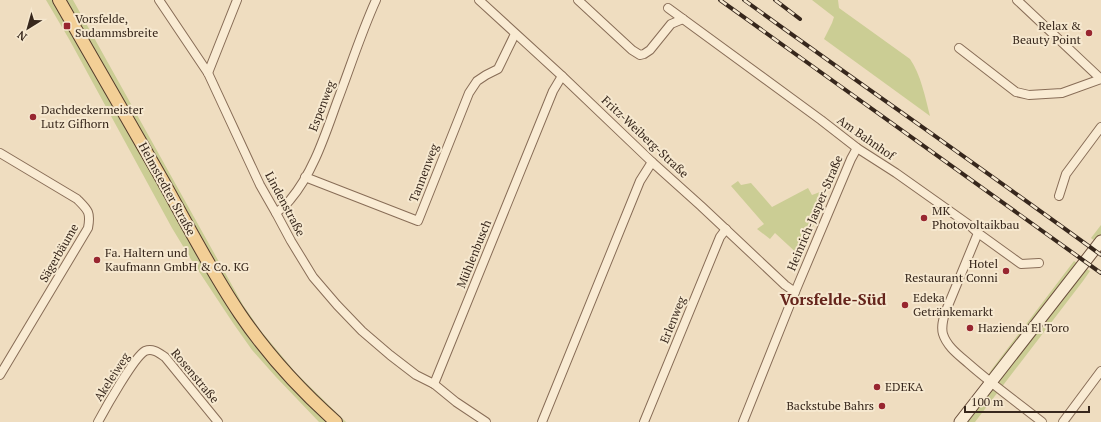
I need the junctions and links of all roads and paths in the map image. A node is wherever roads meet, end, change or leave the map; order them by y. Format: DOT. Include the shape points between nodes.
graph roads {
  1 [pos="59,0"];
  2 [pos="159,0"];
  3 [pos="237,0"];
  4 [pos="376,0"];
  5 [pos="479,0"];
  6 [pos="578,0"];
  7 [pos="1017,0"];
  8 [pos="668,8"];
  9 [pos="684,20"];
  10 [pos="515,34"];
  11 [pos="959,48"];
  12 [pos="208,73"];
  13 [pos="562,76"];
  14 [pos="1101,79"];
  15 [pos="1101,127"];
  16 [pos="857,148"];
  17 [pos="0,153"];
  18 [pos="652,162"];
  19 [pos="305,177"];
  20 [pos="1059,196"];
  21 [pos="276,213"];
  22 [pos="726,229"];
  23 [pos="978,233"];
  24 [pos="1101,241"];
  25 [pos="1039,263"];
  26 [pos="795,292"];
  27 [pos="152,350"];
  28 [pos="1101,370"];
  29 [pos="0,375"];
  30 [pos="991,383"];
  31 [pos="434,384"];
  32 [pos="98,422"];
  33 [pos="218,422"];
  34 [pos="336,422"];
  35 [pos="486,422"];
  36 [pos="542,422"];
  37 [pos="644,422"];
  38 [pos="743,422"];
  39 [pos="960,422"];
  40 [pos="1042,422"];
  41 [pos="1063,422"];
  1 -- 34 [label="main road, Helmstedter Straße" via="241,316 290,377"];
  2 -- 12 [label="street, Lindenstraße"];
  3 -- 12 [label="street"];
  4 -- 19 [label="street, Espenweg" via="328,128"];
  5 -- 10 [label="street, Fritz-Weiberg-Straße"];
  6 -- 9 [label="street" via="632,50 640,54 650,50 671,24"];
  7 -- 14 [label="street"];
  8 -- 9 [label="street, Am Bahnhof"];
  9 -- 16 [label="street, Am Bahnhof"];
  10 -- 13 [label="street, Fritz-Weiberg-Straße"];
  10 -- 19 [label="street, Tannenweg" via="498,69 478,81 469,93 418,221"];
  11 -- 14 [label="street" via="1016,92 1030,95 1062,93"];
  12 -- 21 [label="street, Lindenstraße" via="260,185"];
  13 -- 18 [label="street, Fritz-Weiberg-Straße"];
  13 -- 31 [label="street, Mühlenbusch" via="553,91"];
  15 -- 20 [label="street" via="1066,174"];
  16 -- 23 [label="street, Am Bahnhof"];
  16 -- 26 [label="street, Heinrich-Jasper-Straße"];
  17 -- 29 [label="street, Sägerbäume" via="77,199 87,208 90,218 88,228"];
  18 -- 22 [label="street, Fritz-Weiberg-Straße"];
  18 -- 36 [label="street" via="640,181"];
  19 -- 21 [label="street, Espenweg" via="290,200"];
  21 -- 31 [label="street, Lindenstraße" via="313,277 337,305 390,355 416,375"];
  22 -- 26 [label="street, Fritz-Weiberg-Straße"];
  22 -- 37 [label="street, Erlenweg" via="720,237"];
  23 -- 25 [label="street, Am Bahnhof" via="1021,264"];
  23 -- 30 [label="street" via="944,313 942,329 947,343"];
  24 -- 30 [label="main road"];
  26 -- 38 [label="street, Heinrich-Jasper-Straße"];
  27 -- 32 [label="street, Akeleiweg" via="146,351 138,358"];
  27 -- 33 [label="street, Rosenstraße" via="165,357"];
  28 -- 41 [label="street"];
  30 -- 39 [label="main road"];
  30 -- 40 [label="street"];
  31 -- 35 [label="street"];
}
